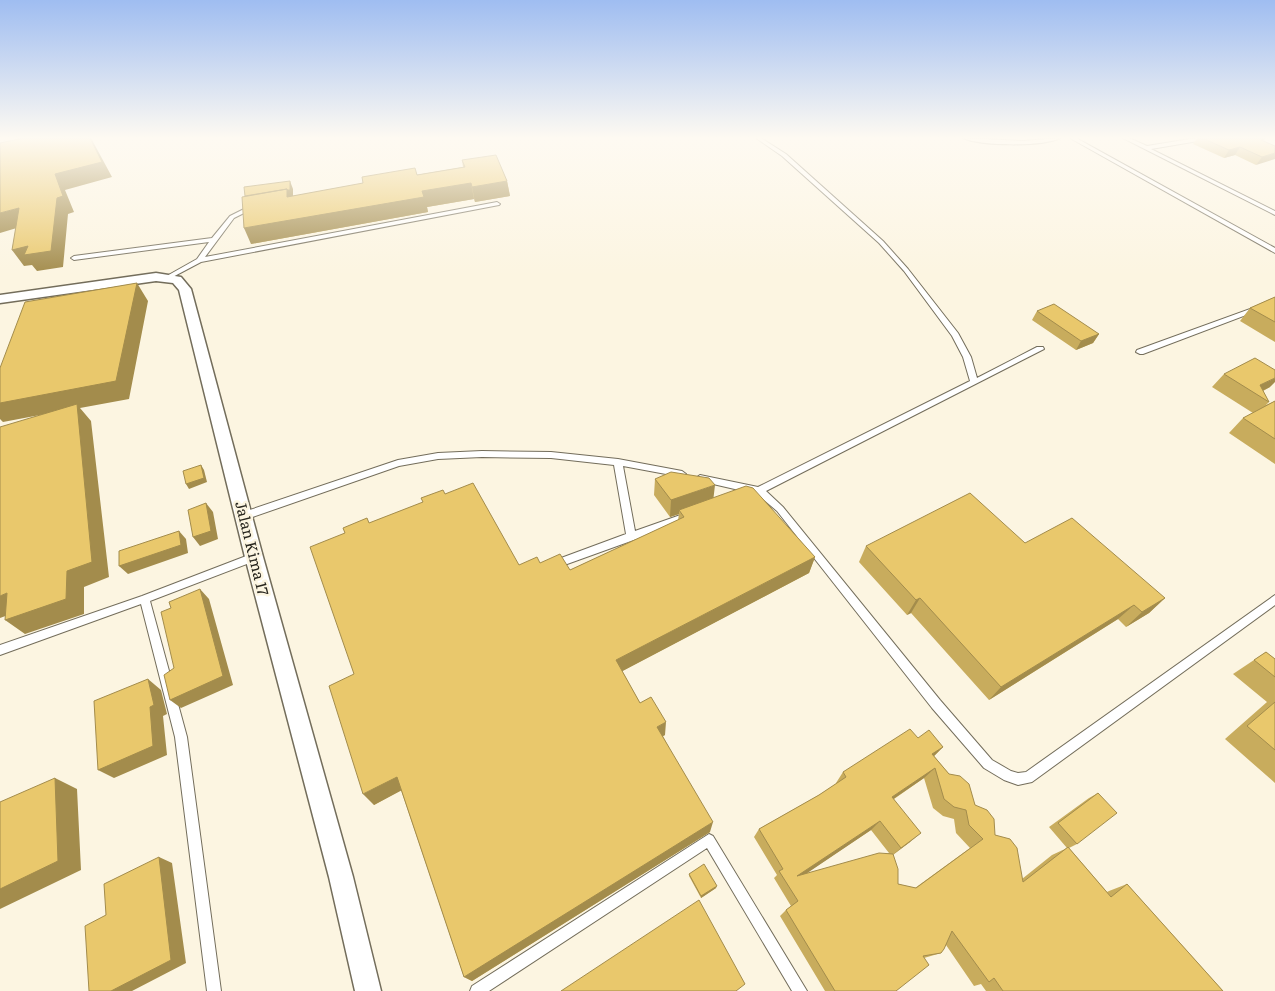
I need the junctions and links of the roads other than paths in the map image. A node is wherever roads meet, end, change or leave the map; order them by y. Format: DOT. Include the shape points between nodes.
graph roads {
  1 [pos="817,184"];
  2 [pos="1156,184"];
  3 [pos="1218,184"];
  4 [pos="497,204"];
  5 [pos="255,206"];
  6 [pos="1275,213"];
  7 [pos="214,240"];
  8 [pos="1275,251"];
  9 [pos="74,258"];
  10 [pos="199,260"];
  11 [pos="167,278"];
  12 [pos="0,299"];
  13 [pos="1275,302"];
  14 [pos="1040,349"];
  15 [pos="1140,352"];
  16 [pos="974,381"];
  17 [pos="618,462"];
  18 [pos="760,491"];
  19 [pos="742,497"];
  20 [pos="696,513"];
  21 [pos="244,516"];
  22 [pos="631,536"];
  23 [pos="254,557"];
  24 [pos="556,564"];
  25 [pos="144,599"];
  26 [pos="1275,599"];
  27 [pos="0,650"];
  28 [pos="214,991"];
  29 [pos="368,991"];
  30 [pos="477,991"];
  31 [pos="800,991"];
  1 -- 16 [label="lane" via="881,242 906,270 955,335 967,357"];
  2 -- 8 [label="lane"];
  3 -- 6 [label="lane"];
  4 -- 10 [label="lane"];
  5 -- 7 [label="lane" via="232,217"];
  7 -- 9 [label="lane"];
  7 -- 10 [label="lane"];
  10 -- 11 [label="lane"];
  11 -- 12 [label="street" via="133,279"];
  11 -- 21 [label="street, Jalan Kima 17" via="176,280 184,289"];
  13 -- 15 [label="lane"];
  14 -- 16 [label="lane"];
  16 -- 18 [label="lane"];
  17 -- 18 [label="lane"];
  17 -- 21 [label="lane" via="551,455 438,456 398,463"];
  17 -- 22 [label="lane"];
  18 -- 19 [label="lane"];
  18 -- 26 [label="lane" via="780,509 988,764 1018,779 1028,778"];
  20 -- 22 [label="lane"];
  21 -- 23 [label="street, Jalan Kima 17"];
  22 -- 24 [label="lane"];
  23 -- 25 [label="lane"];
  23 -- 29 [label="street, Jalan Kima 17" via="341,877"];
  25 -- 27 [label="lane"];
  25 -- 28 [label="lane" via="181,737"];
  30 -- 31 [label="lane" via="709,840"];
}
